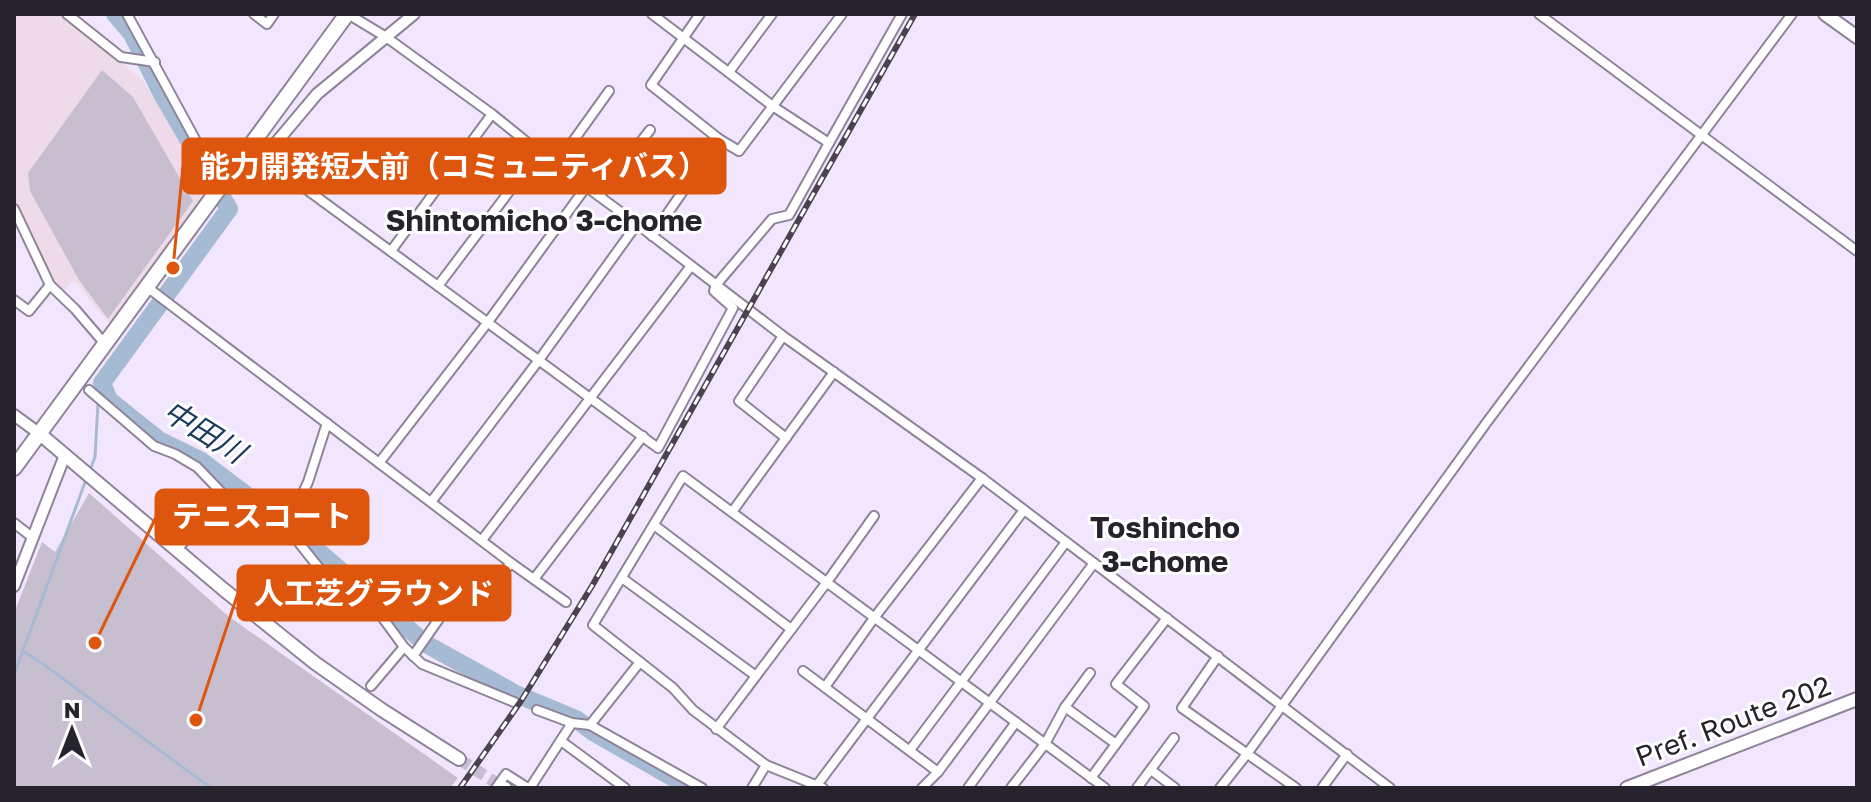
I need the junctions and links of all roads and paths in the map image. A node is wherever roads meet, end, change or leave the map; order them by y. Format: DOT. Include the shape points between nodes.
graph roads {
  1 [pos="67,14"];
  2 [pos="127,14"];
  3 [pos="254,14"];
  4 [pos="274,14"];
  5 [pos="348,14"];
  6 [pos="414,14"];
  7 [pos="652,14"];
  8 [pos="700,14"];
  9 [pos="772,14"];
  10 [pos="842,14"];
  11 [pos="902,14"];
  12 [pos="1539,14"];
  13 [pos="1792,14"];
  14 [pos="1825,14"];
  15 [pos="386,37"];
  16 [pos="684,37"];
  17 [pos="1857,37"];
  18 [pos="155,62"];
  19 [pos="729,72"];
  20 [pos="609,91"];
  21 [pos="774,107"];
  22 [pos="492,114"];
  23 [pos="650,130"];
  24 [pos="1702,135"];
  25 [pos="719,139"];
  26 [pos="829,143"];
  27 [pos="249,147"];
  28 [pos="539,152"];
  29 [pos="264,157"];
  30 [pos="556,165"];
  31 [pos="220,185"];
  32 [pos="586,187"];
  33 [pos="599,196"];
  34 [pos="14,209"];
  35 [pos="637,224"];
  36 [pos="652,236"];
  37 [pos="391,251"];
  38 [pos="1857,251"];
  39 [pos="691,266"];
  40 [pos="50,285"];
  41 [pos="716,285"];
  42 [pos="438,286"];
  43 [pos="147,287"];
  44 [pos="14,300"];
  45 [pos="488,322"];
  46 [pos="783,336"];
  47 [pos="105,344"];
  48 [pos="539,360"];
  49 [pos="834,372"];
  50 [pos="89,390"];
  51 [pos="591,398"];
  52 [pos="14,415"];
  53 [pos="327,423"];
  54 [pos="40,434"];
  55 [pos="643,436"];
  56 [pos="786,438"];
  57 [pos="65,455"];
  58 [pos="379,463"];
  59 [pos="14,468"];
  60 [pos="982,478"];
  61 [pos="223,494"];
  62 [pos="431,502"];
  63 [pos="1024,510"];
  64 [pos="732,512"];
  65 [pos="874,516"];
  66 [pos="14,523"];
  67 [pos="654,525"];
  68 [pos="285,532"];
  69 [pos="32,537"];
  70 [pos="482,540"];
  71 [pos="1066,542"];
  72 [pos="177,550"];
  73 [pos="511,563"];
  74 [pos="1094,563"];
  75 [pos="622,578"];
  76 [pos="534,579"];
  77 [pos="827,582"];
  78 [pos="14,586"];
  79 [pos="566,602"];
  80 [pos="874,618"];
  81 [pos="1167,618"];
  82 [pos="791,629"];
  83 [pos="404,647"];
  84 [pos="918,650"];
  85 [pos="413,656"];
  86 [pos="1218,656"];
  87 [pos="640,662"];
  88 [pos="803,671"];
  89 [pos="1090,673"];
  90 [pos="756,676"];
  91 [pos="962,682"];
  92 [pos="371,686"];
  93 [pos="825,687"];
  94 [pos="1857,699"];
  95 [pos="514,702"];
  96 [pos="989,702"];
  97 [pos="1282,705"];
  98 [pos="1065,707"];
  99 [pos="537,710"];
  100 [pos="867,718"];
  101 [pos="1016,722"];
  102 [pos="572,723"];
  103 [pos="590,725"];
  104 [pos="716,729"];
  105 [pos="1174,738"];
  106 [pos="561,741"];
  107 [pos="1045,744"];
  108 [pos="1116,744"];
  109 [pos="910,750"];
  110 [pos="1247,754"];
  111 [pos="1347,754"];
  112 [pos="459,759"];
  113 [pos="766,765"];
  114 [pos="1151,770"];
  115 [pos="938,772"];
  116 [pos="1091,778"];
  117 [pos="501,787"];
  118 [pos="820,787"];
  119 [pos="529,788"];
  120 [pos="625,788"];
  121 [pos="702,788"];
  122 [pos="752,788"];
  123 [pos="922,788"];
  124 [pos="968,788"];
  125 [pos="1011,788"];
  126 [pos="1105,788"];
  127 [pos="1137,788"];
  128 [pos="1175,788"];
  129 [pos="1220,788"];
  130 [pos="1296,788"];
  131 [pos="1322,788"];
  132 [pos="1390,788"];
  133 [pos="1627,788"];
  1 -- 18 [label="street" via="121,57"];
  2 -- 18 [label="street"];
  3 -- 4 [label="street" via="267,24"];
  5 -- 15 [label="street"];
  5 -- 27 [label="highway"];
  6 -- 15 [label="street"];
  7 -- 16 [label="street"];
  8 -- 16 [label="street"];
  9 -- 19 [label="street"];
  10 -- 21 [label="street"];
  11 -- 26 [label="street"];
  12 -- 24 [label="street"];
  13 -- 24 [label="street"];
  14 -- 17 [label="main road"];
  15 -- 22 [label="street"];
  15 -- 29 [label="street" via="317,94"];
  16 -- 19 [label="street"];
  16 -- 25 [label="street" via="651,85"];
  18 -- 31 [label="street"];
  19 -- 21 [label="street"];
  20 -- 30 [label="street"];
  21 -- 25 [label="street" via="739,151"];
  21 -- 26 [label="street"];
  22 -- 28 [label="street"];
  22 -- 37 [label="street"];
  23 -- 33 [label="street"];
  24 -- 38 [label="street"];
  24 -- 97 [label="street"];
  25 -- 36 [label="street"];
  26 -- 41 [label="street" via="789,215 772,219"];
  27 -- 29 [label="street"];
  27 -- 31 [label="highway"];
  28 -- 30 [label="street"];
  28 -- 42 [label="street"];
  29 -- 37 [label="street"];
  30 -- 32 [label="street"];
  31 -- 43 [label="highway"];
  32 -- 33 [label="street"];
  32 -- 45 [label="street"];
  33 -- 35 [label="street"];
  34 -- 40 [label="street"];
  35 -- 36 [label="street"];
  35 -- 48 [label="street"];
  36 -- 39 [label="street"];
  37 -- 42 [label="street"];
  39 -- 41 [label="street"];
  39 -- 51 [label="street"];
  40 -- 44 [label="street" via="29,311"];
  40 -- 47 [label="street"];
  41 -- 46 [label="street"];
  41 -- 55 [label="street" via="714,291 733,308 658,448"];
  42 -- 45 [label="street"];
  43 -- 47 [label="highway"];
  43 -- 53 [label="street"];
  45 -- 48 [label="street"];
  45 -- 58 [label="street"];
  46 -- 49 [label="street"];
  46 -- 56 [label="street" via="739,401"];
  47 -- 54 [label="highway"];
  48 -- 51 [label="street"];
  48 -- 62 [label="street"];
  49 -- 56 [label="street"];
  49 -- 60 [label="street"];
  50 -- 61 [label="street" via="154,446 197,467"];
  51 -- 55 [label="street"];
  51 -- 70 [label="street"];
  52 -- 54 [label="street"];
  53 -- 58 [label="street"];
  53 -- 68 [label="street"];
  54 -- 57 [label="main road"];
  54 -- 59 [label="highway"];
  55 -- 76 [label="street"];
  56 -- 64 [label="street"];
  57 -- 69 [label="street"];
  57 -- 72 [label="main road"];
  58 -- 62 [label="street"];
  60 -- 63 [label="street"];
  60 -- 80 [label="street"];
  61 -- 68 [label="street" via="249,515"];
  61 -- 72 [label="street"];
  62 -- 70 [label="street"];
  63 -- 71 [label="street"];
  63 -- 84 [label="street"];
  64 -- 67 [label="street" via="683,476"];
  64 -- 77 [label="street"];
  65 -- 77 [label="street"];
  66 -- 69 [label="street"];
  67 -- 75 [label="street"];
  67 -- 82 [label="street"];
  68 -- 83 [label="street" via="319,568 382,617"];
  69 -- 78 [label="street"];
  70 -- 73 [label="street"];
  71 -- 74 [label="street"];
  71 -- 91 [label="street"];
  72 -- 112 [label="main road" via="315,663"];
  73 -- 76 [label="street"];
  73 -- 85 [label="street" via="473,610 450,603"];
  74 -- 81 [label="street"];
  74 -- 96 [label="street"];
  75 -- 87 [label="street" via="593,625"];
  75 -- 90 [label="street"];
  76 -- 79 [label="street"];
  77 -- 80 [label="street"];
  77 -- 82 [label="street"];
  80 -- 84 [label="street"];
  80 -- 93 [label="street"];
  81 -- 86 [label="street"];
  81 -- 108 [label="street" via="1116,684 1144,706"];
  82 -- 90 [label="street"];
  83 -- 85 [label="street"];
  83 -- 92 [label="street"];
  84 -- 91 [label="street"];
  84 -- 100 [label="street"];
  85 -- 95 [label="street"];
  86 -- 97 [label="street"];
  86 -- 110 [label="street" via="1182,708"];
  87 -- 103 [label="street"];
  87 -- 104 [label="street"];
  88 -- 93 [label="street"];
  89 -- 98 [label="street"];
  90 -- 104 [label="street"];
  91 -- 96 [label="street"];
  91 -- 109 [label="street"];
  93 -- 100 [label="street"];
  94 -- 133 [label="main road, Pref. Route 202"];
  96 -- 101 [label="street"];
  96 -- 115 [label="street"];
  97 -- 110 [label="street"];
  97 -- 111 [label="street"];
  98 -- 107 [label="street"];
  98 -- 108 [label="street"];
  99 -- 102 [label="street"];
  100 -- 109 [label="street"];
  100 -- 118 [label="street"];
  101 -- 107 [label="street"];
  101 -- 124 [label="street"];
  102 -- 103 [label="street"];
  102 -- 106 [label="street"];
  103 -- 121 [label="street"];
  104 -- 113 [label="street"];
  105 -- 114 [label="street"];
  106 -- 119 [label="street"];
  106 -- 120 [label="street"];
  107 -- 116 [label="street"];
  107 -- 125 [label="street"];
  108 -- 116 [label="street"];
  109 -- 115 [label="street"];
  110 -- 129 [label="street"];
  110 -- 130 [label="street"];
  111 -- 131 [label="street"];
  111 -- 132 [label="street"];
  113 -- 118 [label="street"];
  113 -- 122 [label="street"];
  114 -- 127 [label="street"];
  114 -- 128 [label="street"];
  115 -- 123 [label="street"];
  116 -- 126 [label="street"];
  117 -- 119 [label="street" via="506,774"];
}
